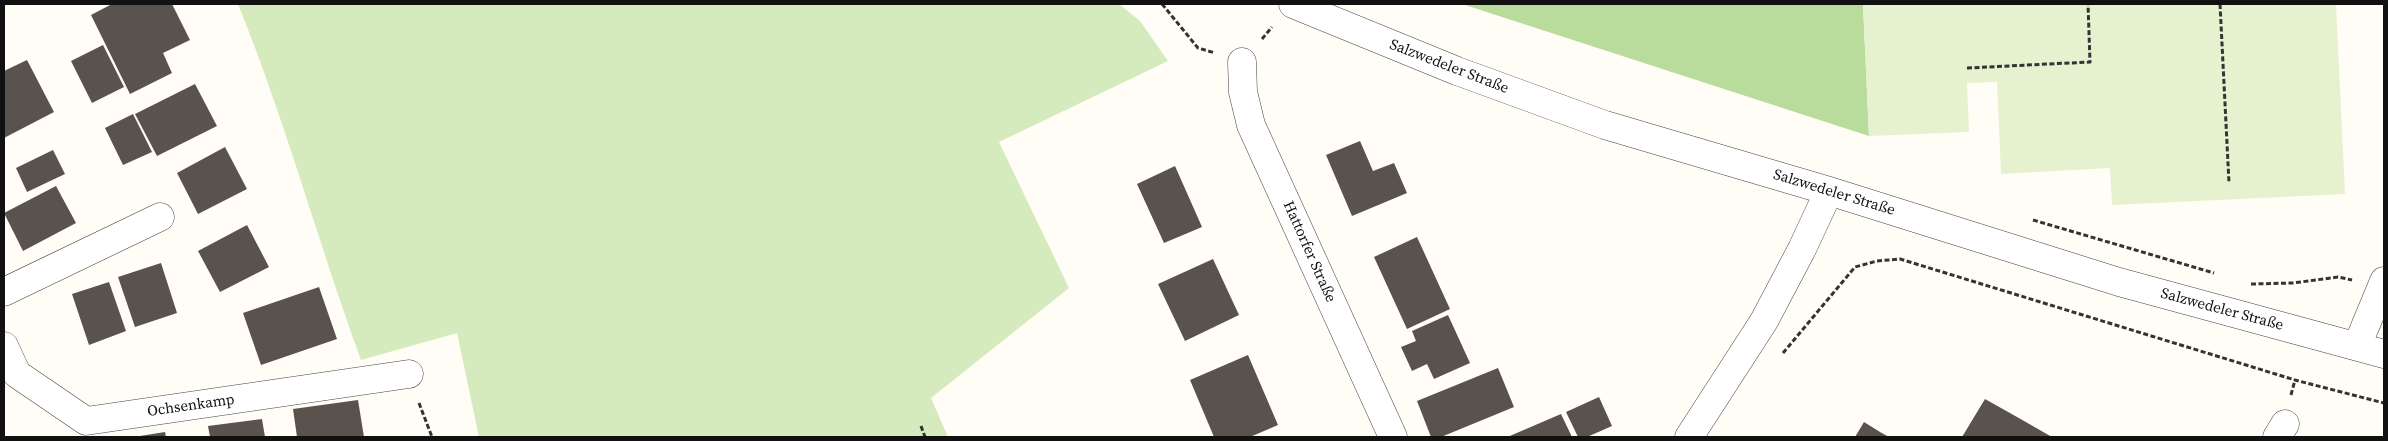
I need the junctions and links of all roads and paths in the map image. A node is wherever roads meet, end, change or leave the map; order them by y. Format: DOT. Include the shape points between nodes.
graph roads {
  1 [pos="1293,4"];
  2 [pos="2088,4"];
  3 [pos="2220,4"];
  4 [pos="1242,62"];
  5 [pos="1966,68"];
  6 [pos="2229,183"];
  7 [pos="1828,191"];
  8 [pos="160,217"];
  9 [pos="2026,218"];
  10 [pos="2223,276"];
  11 [pos="2242,281"];
  12 [pos="2383,283"];
  13 [pos="4,292"];
  14 [pos="4,346"];
  15 [pos="2357,346"];
  16 [pos="2384,354"];
  17 [pos="1781,356"];
  18 [pos="409,374"];
  19 [pos="2384,403"];
  20 [pos="921,426"];
  21 [pos="432,437"];
  22 [pos="925,437"];
  23 [pos="1393,437"];
  24 [pos="1689,437"];
  1 -- 7 [label="street, Salzwedeler Straße" via="1457,71 1604,125"];
  2 -- 5 [label="path" via="2090,62"];
  3 -- 6 [label="path"];
  4 -- 23 [label="street, Hattorfer Straße" via="1243,92 1251,125"];
  7 -- 15 [label="street, Salzwedeler Straße" via="2119,282"];
  7 -- 24 [label="street" via="1764,322"];
  8 -- 13 [label="street"];
  9 -- 10 [label="path"];
  11 -- 12 [label="path" via="2251,284 2293,283 2338,277"];
  12 -- 15 [label="street"];
  14 -- 18 [label="street, Ochsenkamp" via="17,374 86,421"];
  15 -- 16 [label="street, Salzwedeler Straße"];
  17 -- 19 [label="path" via="1854,267 1900,259 2295,380"];
  18 -- 21 [label="path"];
  20 -- 22 [label="path"];
}
